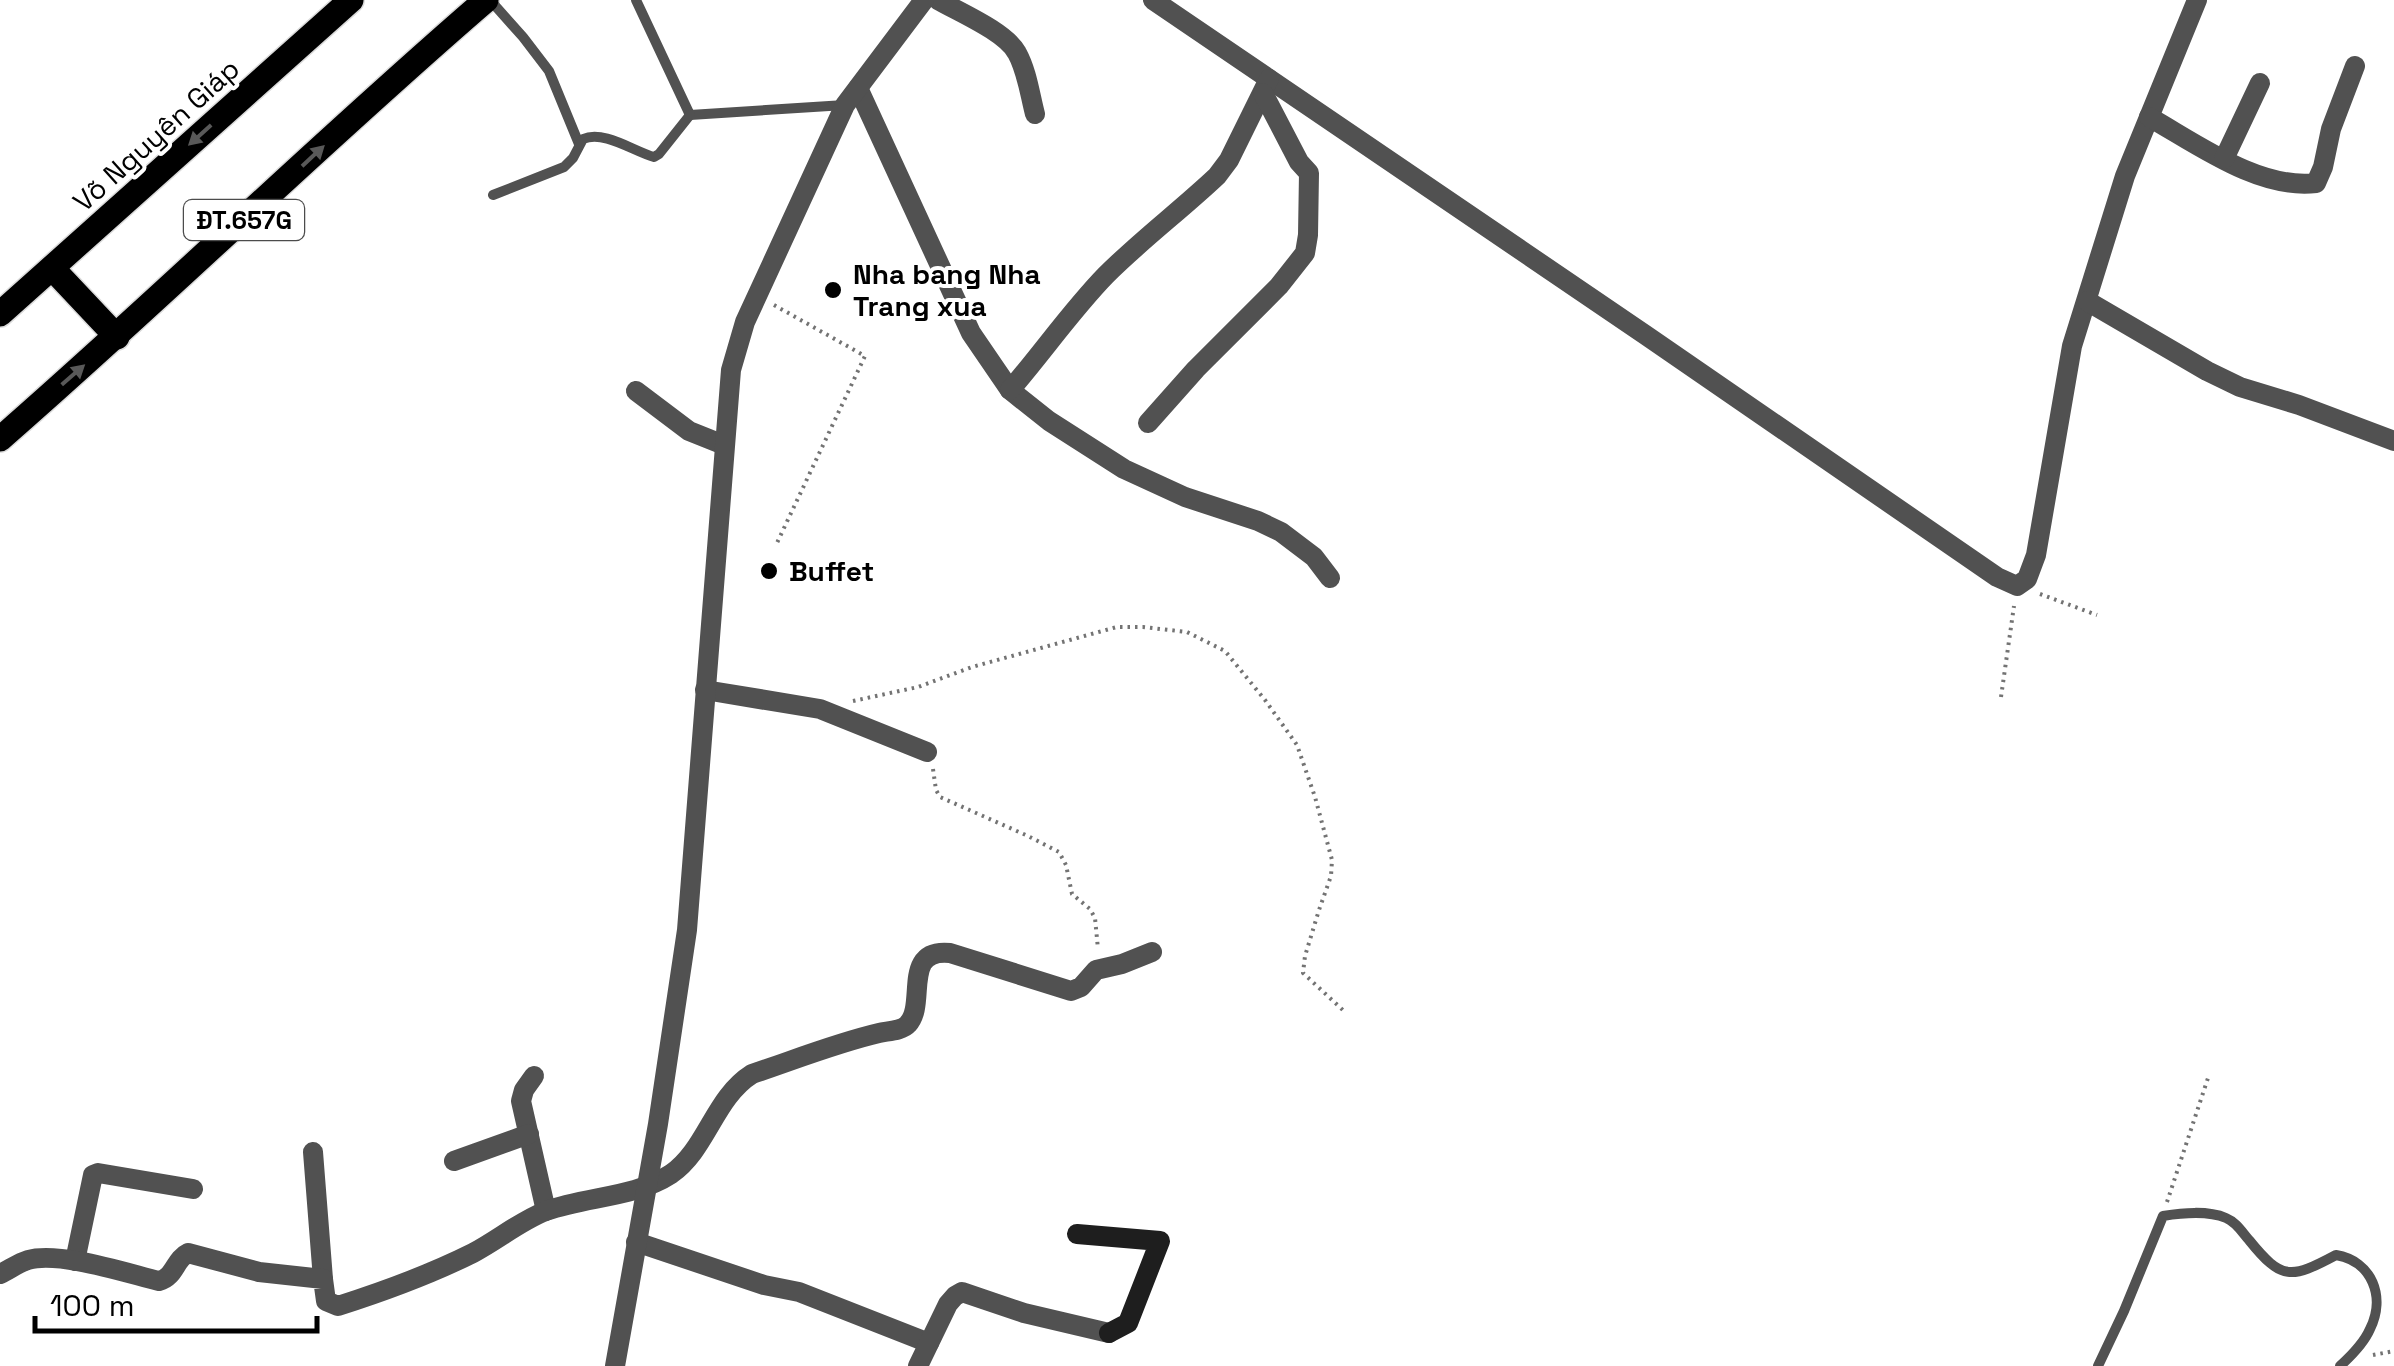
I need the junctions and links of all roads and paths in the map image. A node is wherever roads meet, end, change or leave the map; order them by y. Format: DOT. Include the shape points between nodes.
graph roads {
  1 [pos="352,0"];
  2 [pos="488,0"];
  3 [pos="636,0"];
  4 [pos="924,0"];
  5 [pos="938,0"];
  6 [pos="1153,0"];
  7 [pos="2197,0"];
  8 [pos="2354,66"];
  9 [pos="2260,83"];
  10 [pos="1266,86"];
  11 [pos="852,97"];
  12 [pos="1035,114"];
  13 [pos="690,115"];
  14 [pos="2149,117"];
  15 [pos="579,144"];
  16 [pos="2224,158"];
  17 [pos="493,195"];
  18 [pos="52,268"];
  19 [pos="757,296"];
  20 [pos="2087,301"];
  21 [pos="0,314"];
  22 [pos="117,337"];
  23 [pos="1010,390"];
  24 [pos="636,391"];
  25 [pos="1148,423"];
  26 [pos="0,440"];
  27 [pos="2394,441"];
  28 [pos="724,445"];
  29 [pos="776,545"];
  30 [pos="1330,578"];
  31 [pos="2018,586"];
  32 [pos="2096,615"];
  33 [pos="706,690"];
  34 [pos="2001,697"];
  35 [pos="820,709"];
  36 [pos="927,752"];
  37 [pos="1152,952"];
  38 [pos="1096,970"];
  39 [pos="1345,1012"];
  40 [pos="2209,1075"];
  41 [pos="534,1076"];
  42 [pos="529,1134"];
  43 [pos="313,1152"];
  44 [pos="454,1160"];
  45 [pos="647,1187"];
  46 [pos="193,1190"];
  47 [pos="546,1211"];
  48 [pos="2163,1216"];
  49 [pos="1078,1234"];
  50 [pos="636,1242"];
  51 [pos="76,1262"];
  52 [pos="0,1274"];
  53 [pos="323,1279"];
  54 [pos="1109,1333"];
  55 [pos="928,1343"];
  56 [pos="615,1366"];
  57 [pos="918,1366"];
  58 [pos="2098,1366"];
  59 [pos="2340,1366"];
  1 -- 18 [label="main road, Võ Nguyên Giáp / ĐT.657G, one-way"];
  2 -- 15 [label="lane" via="549,71"];
  22 -- 2 [label="main road, ĐT.657G, one-way"];
  3 -- 13 [label="lane"];
  4 -- 11 [label="street"];
  5 -- 12 [label="street" via="1015,48"];
  6 -- 10 [label="street"];
  7 -- 14 [label="street"];
  8 -- 16 [label="street" via="2316,183 2270,180"];
  9 -- 16 [label="street"];
  10 -- 23 [label="street" via="1217,176 1107,274"];
  10 -- 25 [label="street" via="1309,173 1305,253"];
  10 -- 31 [label="street"];
  11 -- 13 [label="lane"];
  11 -- 19 [label="street"];
  11 -- 23 [label="street" via="970,334"];
  13 -- 15 [label="lane" via="654,156 592,136"];
  14 -- 16 [label="street"];
  14 -- 20 [label="street"];
  15 -- 17 [label="lane" via="564,166"];
  18 -- 21 [label="main road, Võ Nguyên Giáp / ĐT.657G"];
  18 -- 22 [label="main road"];
  19 -- 28 [label="street" via="736,347"];
  19 -- 29 [label="path" via="864,356"];
  20 -- 27 [label="street" via="2240,387"];
  20 -- 31 [label="street" via="2072,346 2036,554"];
  26 -- 22 [label="main road, ĐT.657G, one-way"];
  23 -- 30 [label="street" via="1124,469 1281,532"];
  24 -- 28 [label="street" via="689,431"];
  28 -- 33 [label="street"];
  31 -- 32 [label="path"];
  31 -- 34 [label="path"];
  33 -- 35 [label="street"];
  33 -- 45 [label="street" via="687,930"];
  35 -- 36 [label="street"];
  35 -- 39 [label="path" via="1117,627 1187,632 1207,640 1239,667 1298,745 1332,860 1303,973"];
  36 -- 38 [label="path" via="940,797 1059,852 1072,894 1095,918"];
  37 -- 38 [label="street"];
  38 -- 45 [label="street" via="1071,991 950,953 932,954 918,974 908,1024 740,1081 682,1166"];
  40 -- 48 [label="path"];
  41 -- 42 [label="street" via="522,1095"];
  42 -- 44 [label="street"];
  42 -- 47 [label="street"];
  43 -- 53 [label="street"];
  45 -- 47 [label="street"];
  45 -- 50 [label="street"];
  46 -- 51 [label="street" via="93,1175"];
  47 -- 53 [label="street" via="442,1269 338,1306 326,1301"];
  48 -- 58 [label="lane"];
  48 -- 59 [label="lane" via="2226,1218 2270,1264 2294,1273 2336,1254 2358,1262 2373,1284 2376,1308 2365,1339"];
  49 -- 54 [label="main road" via="1160,1242 1128,1323"];
  50 -- 55 [label="street" via="799,1292"];
  50 -- 56 [label="street"];
  51 -- 52 [label="street" via="26,1260"];
  51 -- 53 [label="street" via="159,1281 188,1253 259,1272"];
  54 -- 55 [label="street" via="962,1292"];
  55 -- 57 [label="street"];
}
